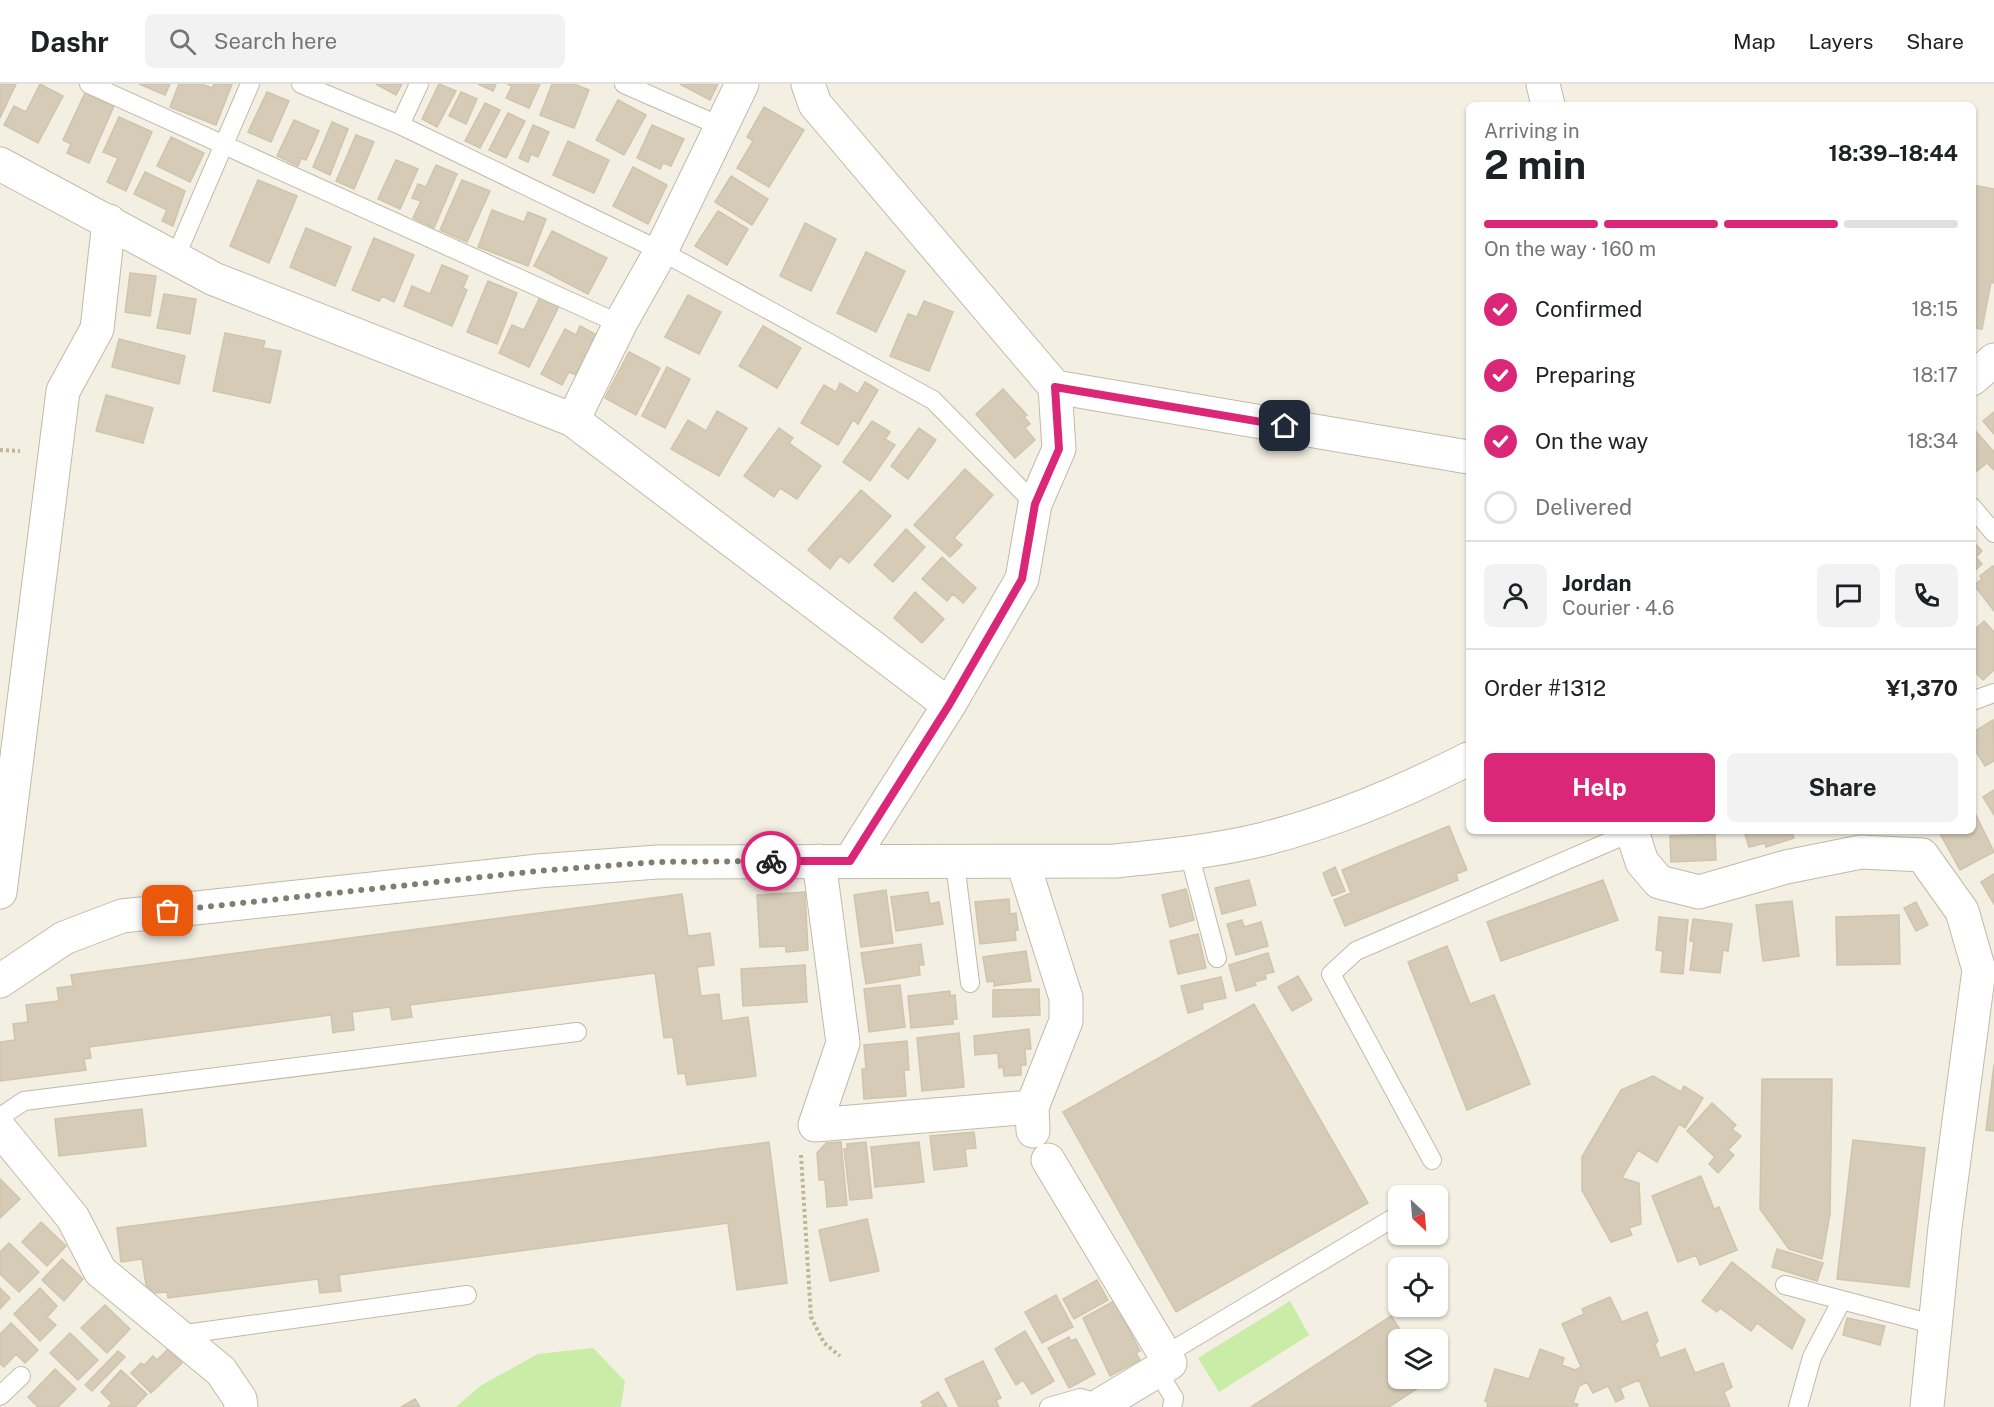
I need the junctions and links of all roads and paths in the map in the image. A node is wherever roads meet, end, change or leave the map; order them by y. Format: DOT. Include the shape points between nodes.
graph roads {
  1 [pos="89,84"];
  2 [pos="250,84"];
  3 [pos="301,84"];
  4 [pos="419,84"];
  5 [pos="624,84"];
  6 [pos="742,84"];
  7 [pos="808,84"];
  8 [pos="1543,84"];
  9 [pos="1547,102"];
  10 [pos="400,125"];
  11 [pos="720,126"];
  12 [pos="224,145"];
  13 [pos="0,165"];
  14 [pos="109,221"];
  15 [pos="661,251"];
  16 [pos="176,258"];
  17 [pos="620,324"];
  18 [pos="1994,360"];
  19 [pos="1976,376"];
  20 [pos="1055,387"];
  21 [pos="573,420"];
  22 [pos="1466,457"];
  23 [pos="1035,504"];
  24 [pos="1976,512"];
  25 [pos="1994,533"];
  26 [pos="1994,693"];
  27 [pos="1976,700"];
  28 [pos="949,705"];
  29 [pos="1466,760"];
  30 [pos="1625,834"];
  31 [pos="1633,834"];
  32 [pos="1189,853"];
  33 [pos="834,861"];
  34 [pos="955,863"];
  35 [pos="1023,863"];
  36 [pos="0,892"];
  37 [pos="1217,958"];
  38 [pos="0,981"];
  39 [pos="970,983"];
  40 [pos="577,1032"];
  41 [pos="0,1118"];
  42 [pos="0,1129"];
  43 [pos="1048,1160"];
  44 [pos="1432,1160"];
  45 [pos="800,1168"];
  46 [pos="1388,1221"];
  47 [pos="1785,1285"];
  48 [pos="467,1295"];
  49 [pos="1842,1300"];
  50 [pos="1936,1325"];
  51 [pos="178,1335"];
  52 [pos="840,1356"];
  53 [pos="1162,1363"];
  54 [pos="21,1376"];
  55 [pos="0,1397"];
  56 [pos="1103,1405"];
  57 [pos="9,1407"];
  58 [pos="241,1407"];
  59 [pos="1049,1407"];
  60 [pos="1172,1407"];
  61 [pos="1798,1407"];
  62 [pos="1928,1407"];
  1 -- 12 [label="lane"];
  2 -- 12 [label="lane"];
  3 -- 10 [label="lane"];
  4 -- 10 [label="lane"];
  5 -- 11 [label="lane"];
  6 -- 11 [label="street"];
  7 -- 20 [label="street" via="815,104"];
  8 -- 9 [label="street"];
  10 -- 15 [label="lane"];
  11 -- 15 [label="street"];
  12 -- 16 [label="lane"];
  12 -- 17 [label="lane"];
  13 -- 14 [label="street"];
  14 -- 16 [label="street"];
  14 -- 36 [label="street" via="97,329 63,391"];
  15 -- 17 [label="street"];
  15 -- 23 [label="lane" via="933,400"];
  16 -- 21 [label="street" via="214,279"];
  17 -- 21 [label="street"];
  18 -- 19 [label="street"];
  20 -- 22 [label="street"];
  20 -- 23 [label="street" via="1059,449"];
  21 -- 28 [label="street"];
  23 -- 28 [label="street" via="1022,579"];
  24 -- 25 [label="lane"];
  26 -- 27 [label="lane"];
  28 -- 33 [label="street"];
  29 -- 32 [label="street" via="1328,820 1263,839"];
  30 -- 44 [label="lane" via="1356,951 1331,974"];
  31 -- 50 [label="street" via="1642,862 1659,882 1699,892 1786,867 1861,852 1922,855 1962,911 1979,970"];
  32 -- 35 [label="street" via="1115,861"];
  32 -- 37 [label="lane"];
  33 -- 34 [label="street"];
  33 -- 35 [label="street" via="843,1044 815,1125 1032,1119 1066,1021 1066,998"];
  33 -- 38 [label="street" via="657,862 538,871 122,916 64,938"];
  34 -- 35 [label="street"];
  34 -- 39 [label="lane"];
  40 -- 41 [label="lane" via="24,1101"];
  42 -- 51 [label="street" via="73,1218 100,1271"];
  43 -- 53 [label="street"];
  45 -- 52 [label="path" via="811,1317 824,1343"];
  46 -- 53 [label="lane"];
  47 -- 49 [label="lane"];
  48 -- 51 [label="lane"];
  49 -- 50 [label="lane"];
  49 -- 61 [label="lane" via="1812,1357"];
  50 -- 62 [label="street"];
  51 -- 58 [label="street" via="221,1371 240,1399"];
  53 -- 56 [label="street"];
  53 -- 60 [label="lane" via="1174,1398"];
  54 -- 55 [label="lane"];
  55 -- 57 [label="lane"];
  56 -- 59 [label="lane" via="1080,1398"];
}
